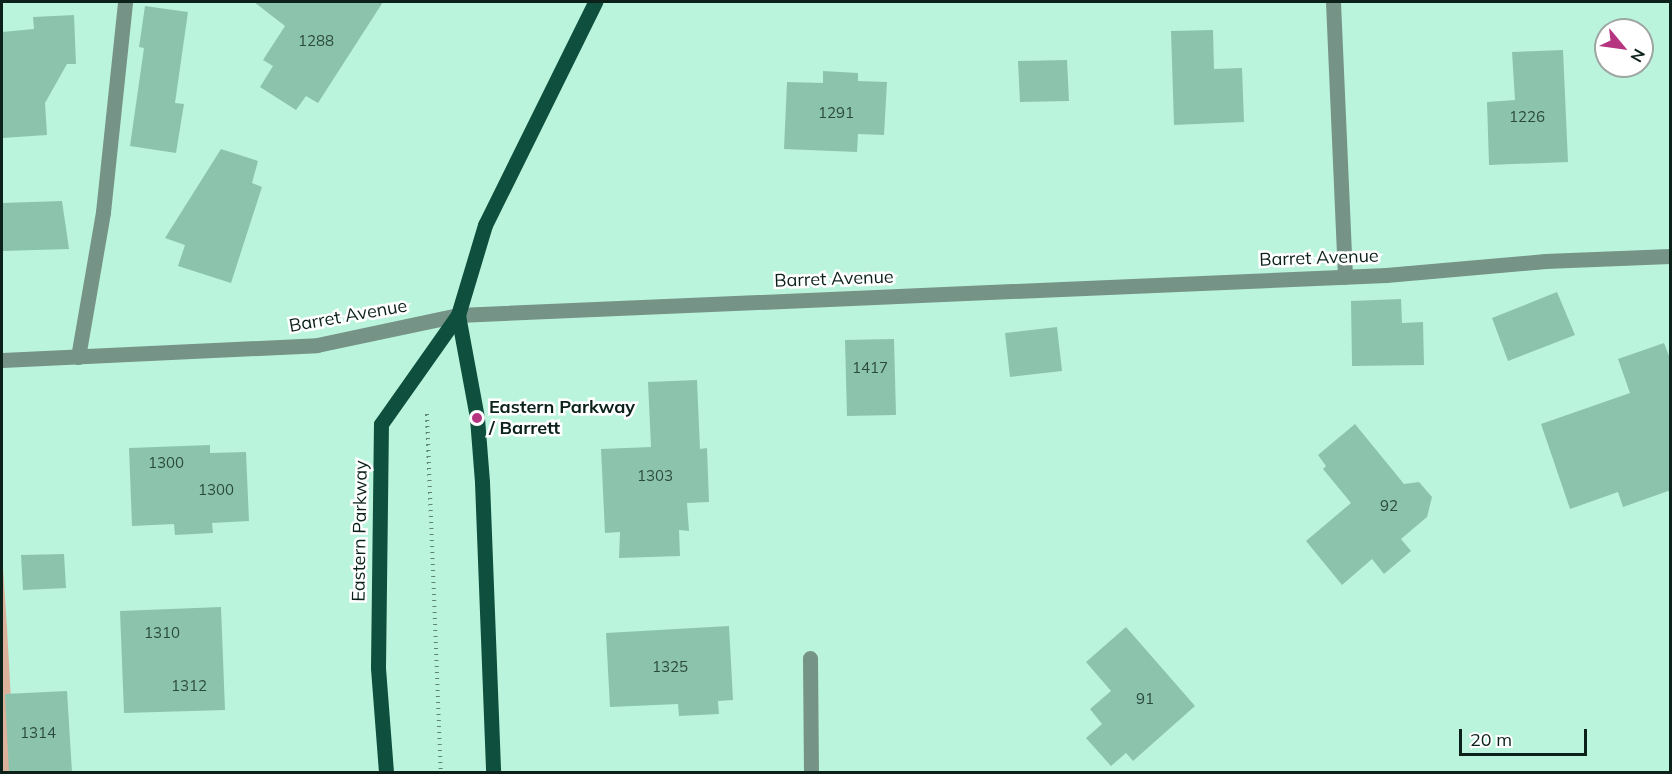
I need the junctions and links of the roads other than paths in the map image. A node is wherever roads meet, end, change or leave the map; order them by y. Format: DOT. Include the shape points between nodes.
graph roads {
  1 [pos="125,2"];
  2 [pos="595,2"];
  3 [pos="1333,2"];
  4 [pos="1671,256"];
  5 [pos="1345,277"];
  6 [pos="458,315"];
  7 [pos="78,357"];
  8 [pos="2,360"];
  9 [pos="810,658"];
  10 [pos="386,772"];
  11 [pos="493,772"];
  12 [pos="811,772"];
  1 -- 7 [label="street" via="103,212"];
  2 -- 6 [label="main road, Eastern Parkway" via="485,225"];
  3 -- 5 [label="street"];
  4 -- 5 [label="street, Barret Avenue"];
  5 -- 6 [label="street, Barret Avenue"];
  6 -- 7 [label="street, Barret Avenue" via="317,345"];
  6 -- 10 [label="main road, Eastern Parkway" via="381,424 378,667"];
  6 -- 11 [label="main road, Eastern Parkway" via="477,418 482,482"];
  7 -- 8 [label="street, Barret Avenue"];
  9 -- 12 [label="street"];
}
